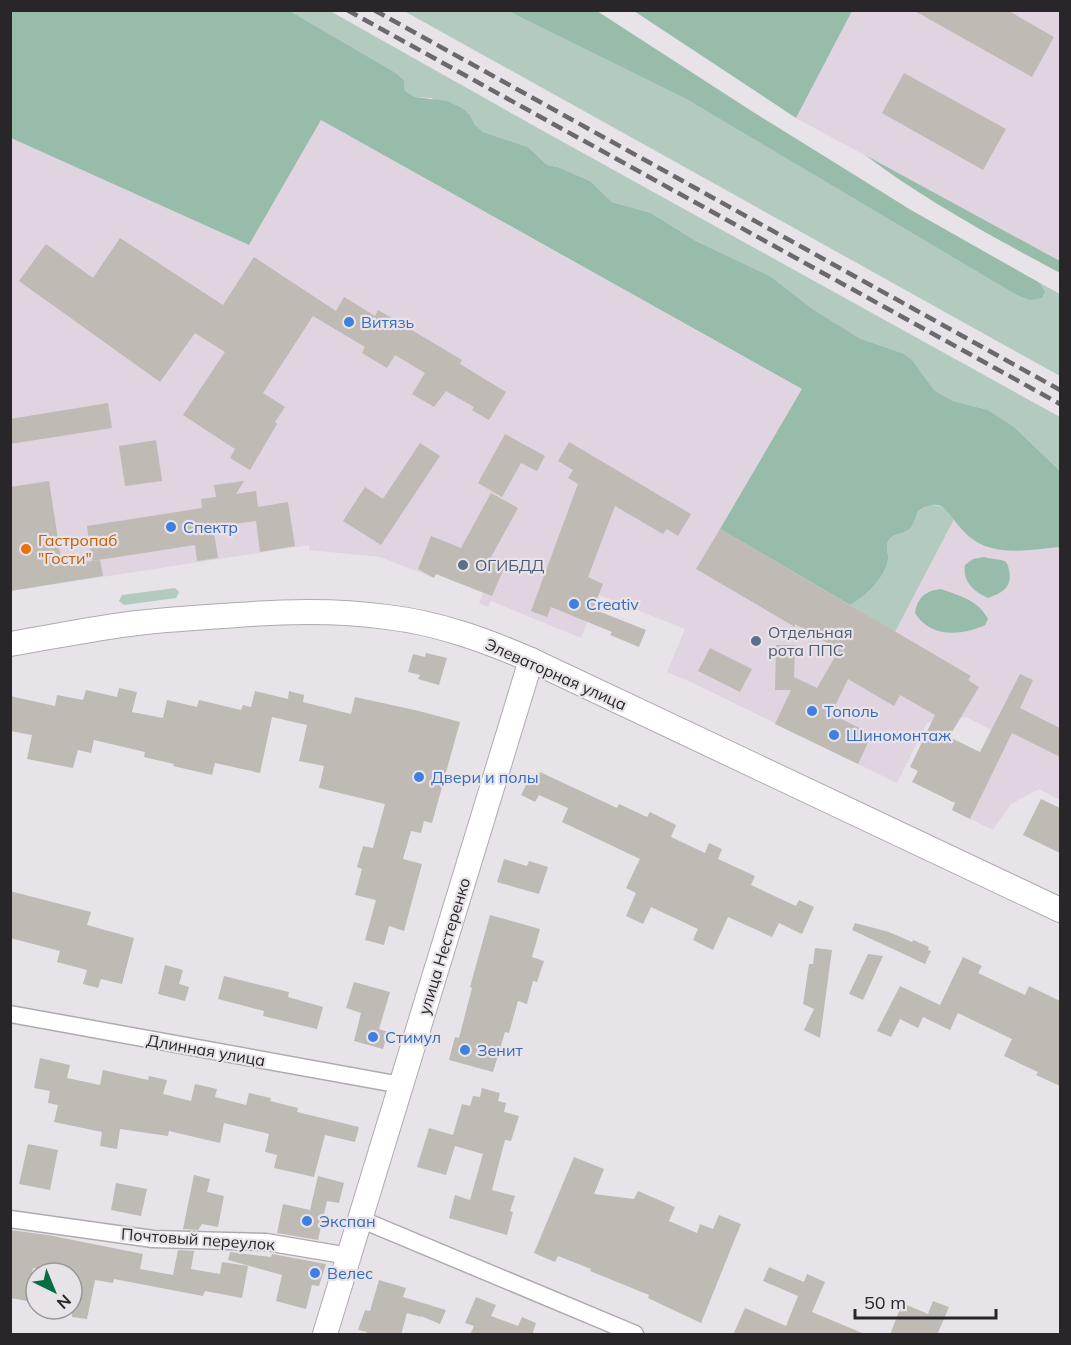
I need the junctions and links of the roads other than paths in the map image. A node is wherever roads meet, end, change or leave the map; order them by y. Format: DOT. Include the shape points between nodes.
graph roads {
  1 [pos="10,644"];
  2 [pos="531,660"];
  3 [pos="1060,910"];
  4 [pos="10,1014"];
  5 [pos="401,1085"];
  6 [pos="10,1219"];
  7 [pos="360,1219"];
  8 [pos="349,1256"];
  9 [pos="325,1335"];
  10 [pos="635,1335"];
  1 -- 2 [label="street, Элеваторная улица" via="136,623 312,611 388,617 434,626"];
  2 -- 3 [label="street, Элеваторная улица"];
  2 -- 5 [label="street, улица Нестеренко"];
  4 -- 5 [label="street, Длинная улица"];
  5 -- 7 [label="street, улица Нестеренко"];
  6 -- 8 [label="street, Почтовый переулок" via="153,1239 266,1242"];
  7 -- 8 [label="street, улица Нестеренко"];
  7 -- 10 [label="street"];
  8 -- 9 [label="street, улица Нестеренко"];
}
